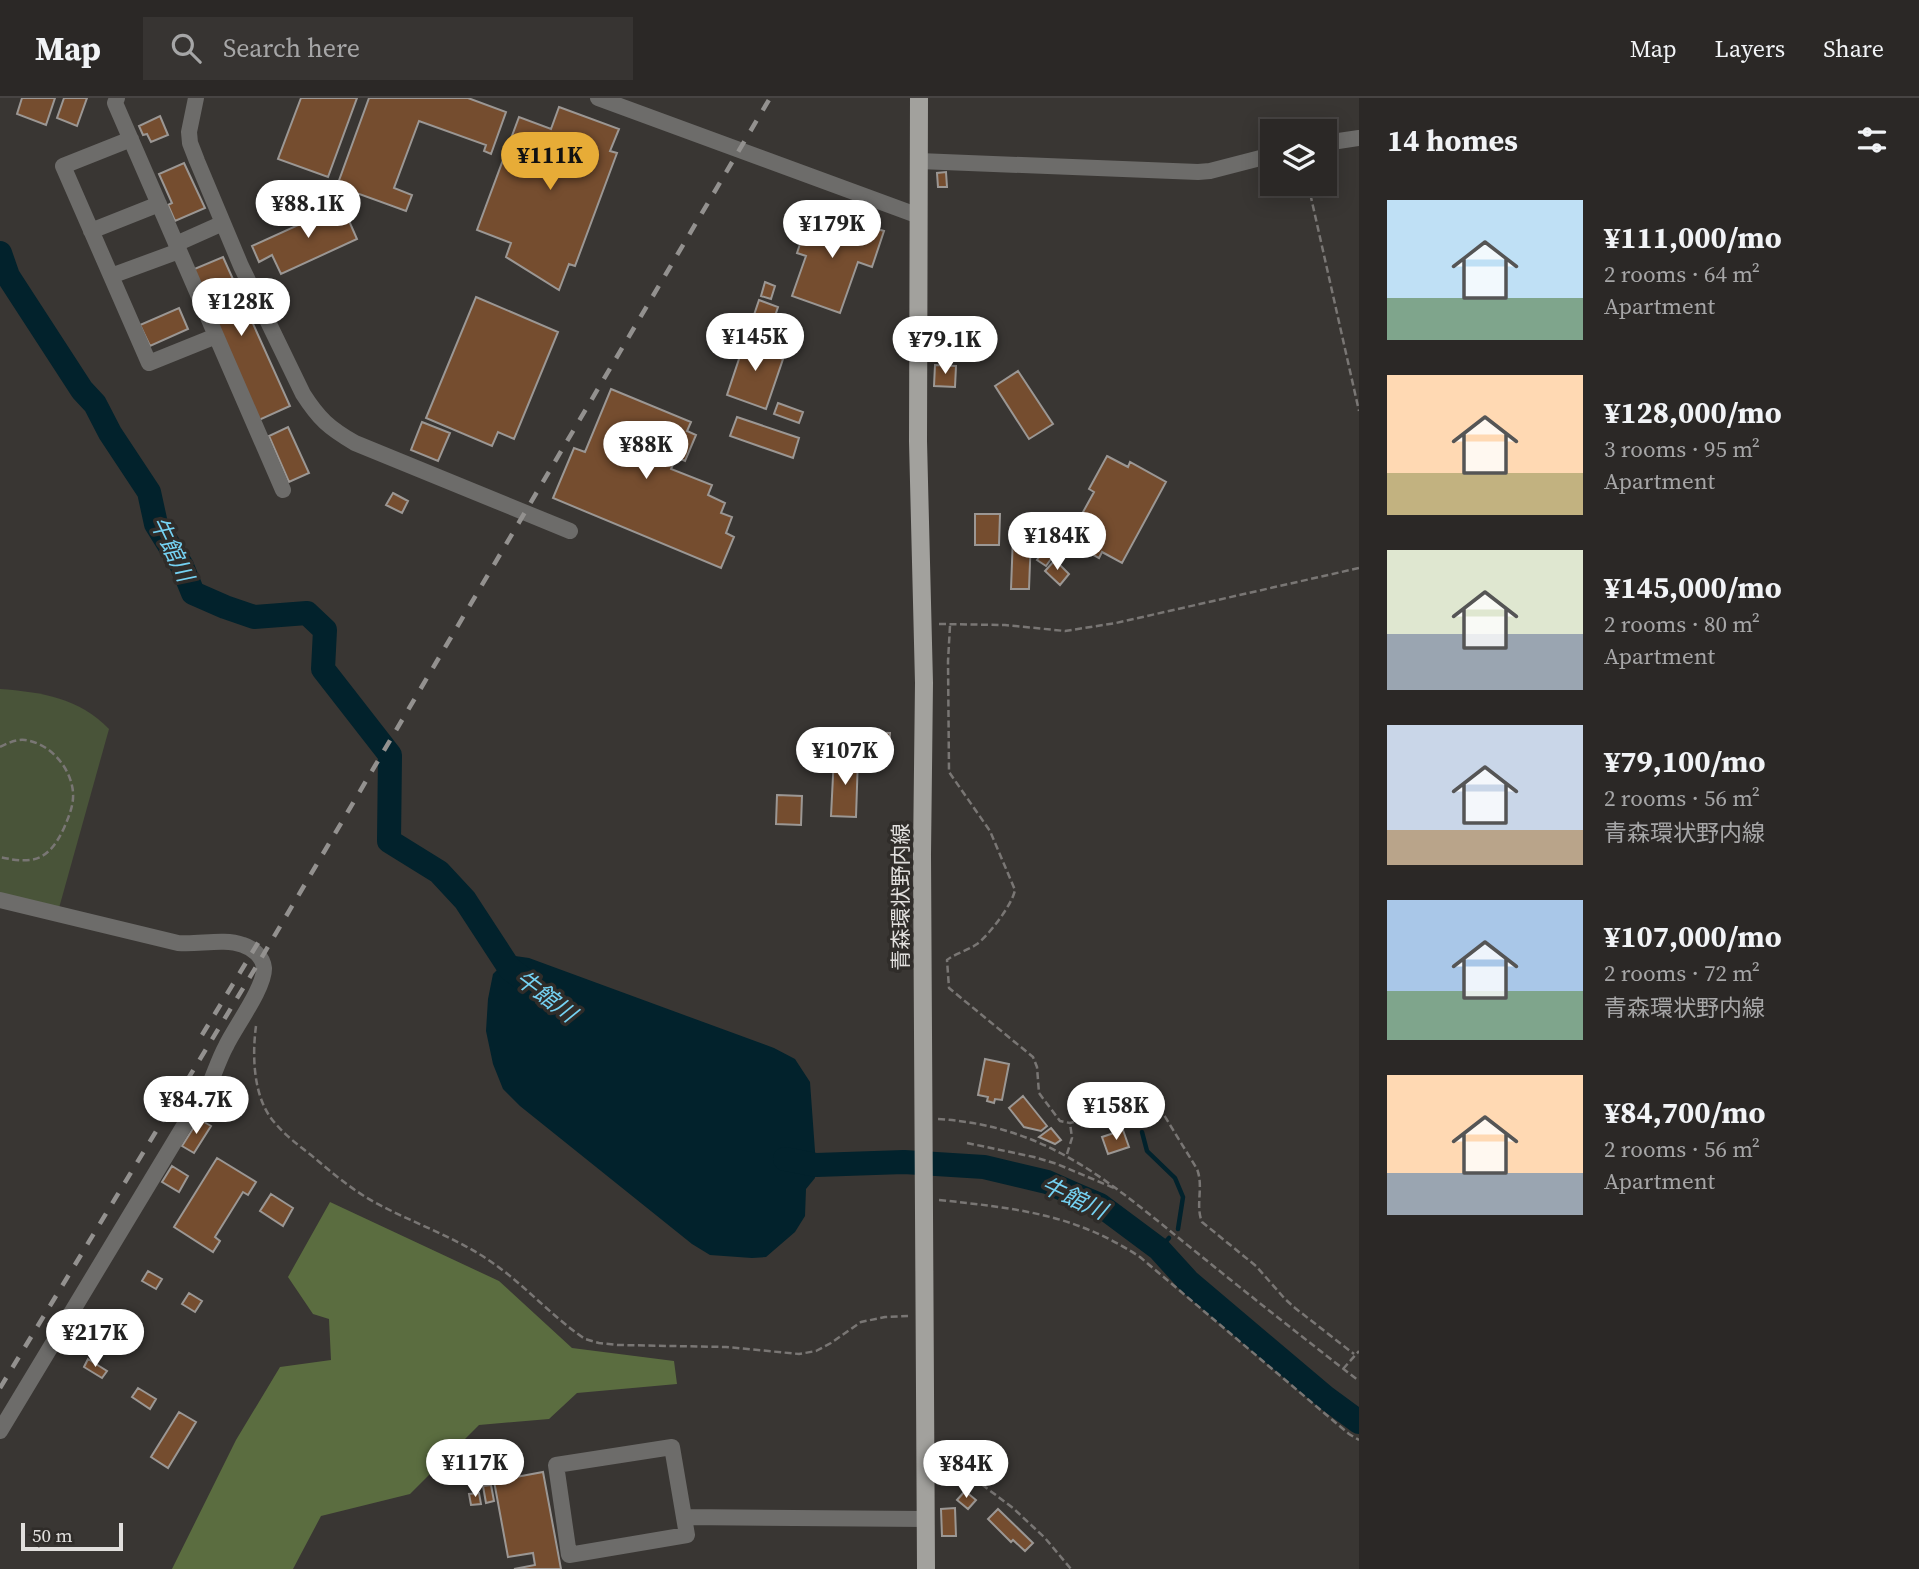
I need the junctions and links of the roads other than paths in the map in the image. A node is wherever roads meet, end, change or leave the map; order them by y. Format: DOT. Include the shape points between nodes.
graph roads {
  1 [pos="117,98"];
  2 [pos="197,98"];
  3 [pos="598,98"];
  4 [pos="929,98"];
  5 [pos="919,106"];
  6 [pos="1359,138"];
  7 [pos="131,139"];
  8 [pos="1337,142"];
  9 [pos="1260,158"];
  10 [pos="919,161"];
  11 [pos="159,204"];
  12 [pos="919,216"];
  13 [pos="223,223"];
  14 [pos="91,231"];
  15 [pos="178,247"];
  16 [pos="111,276"];
  17 [pos="216,336"];
  18 [pos="283,490"];
  19 [pos="570,531"];
  20 [pos="0,900"];
  21 [pos="0,1432"];
  22 [pos="684,1517"];
  23 [pos="926,1519"];
  24 [pos="926,1569"];
  1 -- 7 [label="street" via="115,103"];
  2 -- 13 [label="street" via="190,142"];
  3 -- 12 [label="street"];
  4 -- 5 [label="street"];
  5 -- 10 [label="main road, 青森環状野内線"];
  6 -- 8 [label="street"];
  7 -- 11 [label="street"];
  7 -- 14 [label="street" via="63,166"];
  9 -- 10 [label="street" via="1198,172"];
  10 -- 12 [label="main road, 青森環状野内線"];
  11 -- 14 [label="street"];
  11 -- 15 [label="street"];
  12 -- 23 [label="main road, 青森環状野内線"];
  13 -- 15 [label="street"];
  13 -- 19 [label="street" via="303,394 331,429"];
  14 -- 16 [label="street"];
  15 -- 16 [label="street"];
  15 -- 17 [label="street"];
  16 -- 17 [label="street" via="149,363"];
  17 -- 18 [label="street"];
  20 -- 21 [label="street" via="178,943 246,946 264,965 258,990 211,1081"];
  22 -- 22 [label="street" via="687,1535 569,1555 556,1465 672,1447"];
  22 -- 23 [label="street"];
  23 -- 24 [label="main road, 青森環状野内線"];
}
